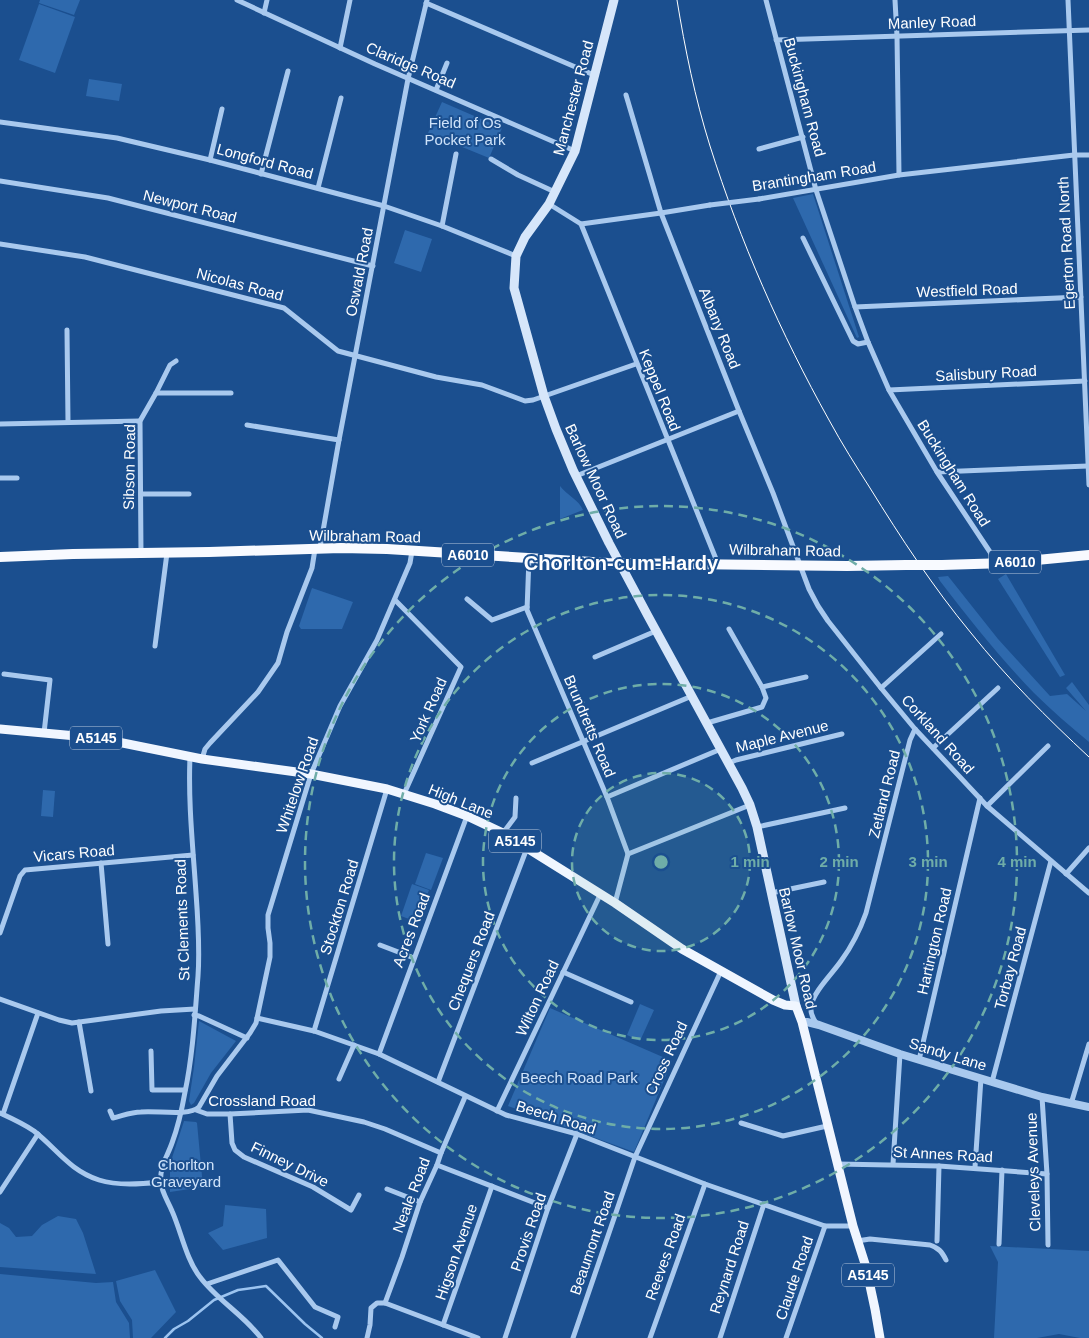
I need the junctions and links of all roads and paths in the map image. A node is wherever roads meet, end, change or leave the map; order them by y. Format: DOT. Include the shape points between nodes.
graph roads {
  1 [pos="238,0"];
  2 [pos="267,0"];
  3 [pos="350,0"];
  4 [pos="614,0"];
  5 [pos="766,0"];
  6 [pos="895,0"];
  7 [pos="1068,0"];
  8 [pos="426,1"];
  9 [pos="264,12"];
  10 [pos="1069,30"];
  11 [pos="1089,30"];
  12 [pos="897,36"];
  13 [pos="776,40"];
  14 [pos="340,48"];
  15 [pos="447,63"];
  16 [pos="288,72"];
  17 [pos="594,75"];
  18 [pos="408,78"];
  19 [pos="436,90"];
  20 [pos="626,96"];
  21 [pos="341,98"];
  22 [pos="222,109"];
  23 [pos="0,122"];
  24 [pos="803,137"];
  25 [pos="759,149"];
  26 [pos="575,151"];
  27 [pos="456,154"];
  28 [pos="1074,155"];
  29 [pos="1089,155"];
  30 [pos="491,159"];
  31 [pos="210,160"];
  32 [pos="261,174"];
  33 [pos="899,175"];
  34 [pos="0,180"];
  35 [pos="318,188"];
  36 [pos="816,190"];
  37 [pos="555,192"];
  38 [pos="549,204"];
  39 [pos="384,206"];
  40 [pos="661,213"];
  41 [pos="581,224"];
  42 [pos="442,226"];
  43 [pos="803,238"];
  44 [pos="0,244"];
  45 [pos="516,256"];
  46 [pos="372,266"];
  47 [pos="1081,297"];
  48 [pos="855,307"];
  49 [pos="66,330"];
  50 [pos="868,342"];
  51 [pos="356,356"];
  52 [pos="176,362"];
  53 [pos="636,364"];
  54 [pos="1085,381"];
  55 [pos="889,390"];
  56 [pos="156,393"];
  57 [pos="232,393"];
  58 [pos="544,396"];
  59 [pos="739,411"];
  60 [pos="140,421"];
  61 [pos="68,422"];
  62 [pos="0,424"];
  63 [pos="247,426"];
  64 [pos="667,439"];
  65 [pos="339,440"];
  66 [pos="1088,466"];
  67 [pos="937,472"];
  68 [pos="576,476"];
  69 [pos="0,478"];
  70 [pos="18,478"];
  71 [pos="1089,486"];
  72 [pos="141,494"];
  73 [pos="189,494"];
  74 [pos="318,549"];
  75 [pos="412,551"];
  76 [pos="141,553"];
  77 [pos="167,553"];
  78 [pos="1089,555"];
  79 [pos="0,557"];
  80 [pos="529,558"];
  81 [pos="620,563"];
  82 [pos="718,564"];
  83 [pos="993,564"];
  84 [pos="801,566"];
  85 [pos="467,599"];
  86 [pos="395,600"];
  87 [pos="527,607"];
  88 [pos="729,629"];
  89 [pos="656,632"];
  90 [pos="941,634"];
  91 [pos="154,646"];
  92 [pos="595,657"];
  93 [pos="4,674"];
  94 [pos="806,677"];
  95 [pos="762,688"];
  96 [pos="881,688"];
  97 [pos="998,688"];
  98 [pos="692,696"];
  99 [pos="707,722"];
  100 [pos="0,729"];
  101 [pos="915,729"];
  102 [pos="44,733"];
  103 [pos="842,734"];
  104 [pos="583,742"];
  105 [pos="1048,746"];
  106 [pos="933,748"];
  107 [pos="722,749"];
  108 [pos="190,757"];
  109 [pos="202,759"];
  110 [pos="532,763"];
  111 [pos="729,763"];
  112 [pos="310,774"];
  113 [pos="387,789"];
  114 [pos="404,794"];
  115 [pos="607,797"];
  116 [pos="516,798"];
  117 [pos="980,798"];
  118 [pos="750,805"];
  119 [pos="987,806"];
  120 [pos="845,808"];
  121 [pos="467,816"];
  122 [pos="757,827"];
  123 [pos="503,833"];
  124 [pos="527,848"];
  125 [pos="1089,848"];
  126 [pos="628,854"];
  127 [pos="193,855"];
  128 [pos="1051,862"];
  129 [pos="101,863"];
  130 [pos="1066,874"];
  131 [pos="824,882"];
  132 [pos="771,893"];
  133 [pos="1089,893"];
  134 [pos="600,895"];
  135 [pos="615,903"];
  136 [pos="0,933"];
  137 [pos="108,944"];
  138 [pos="380,945"];
  139 [pos="414,958"];
  140 [pos="721,971"];
  141 [pos="563,972"];
  142 [pos="0,999"];
  143 [pos="631,1002"];
  144 [pos="796,1006"];
  145 [pos="195,1009"];
  146 [pos="38,1013"];
  147 [pos="194,1016"];
  148 [pos="257,1018"];
  149 [pos="79,1022"];
  150 [pos="802,1022"];
  151 [pos="819,1025"];
  152 [pos="314,1031"];
  153 [pos="247,1038"];
  154 [pos="1089,1044"];
  155 [pos="354,1045"];
  156 [pos="151,1051"];
  157 [pos="379,1054"];
  158 [pos="900,1054"];
  159 [pos="919,1060"];
  160 [pos="981,1078"];
  161 [pos="339,1080"];
  162 [pos="438,1082"];
  163 [pos="992,1082"];
  164 [pos="186,1090"];
  165 [pos="91,1091"];
  166 [pos="465,1097"];
  167 [pos="1042,1097"];
  168 [pos="1071,1104"];
  169 [pos="1089,1107"];
  170 [pos="196,1110"];
  171 [pos="110,1111"];
  172 [pos="497,1111"];
  173 [pos="181,1112"];
  174 [pos="1,1114"];
  175 [pos="230,1114"];
  176 [pos="741,1123"];
  177 [pos="827,1126"];
  178 [pos="38,1134"];
  179 [pos="576,1134"];
  180 [pos="441,1153"];
  181 [pos="635,1156"];
  182 [pos="838,1164"];
  183 [pos="893,1164"];
  184 [pos="437,1165"];
  185 [pos="939,1166"];
  186 [pos="975,1168"];
  187 [pos="1002,1170"];
  188 [pos="1047,1174"];
  189 [pos="161,1182"];
  190 [pos="705,1184"];
  191 [pos="492,1186"];
  192 [pos="387,1189"];
  193 [pos="0,1192"];
  194 [pos="359,1195"];
  195 [pos="420,1202"];
  196 [pos="764,1204"];
  197 [pos="548,1208"];
  198 [pos="825,1226"];
  199 [pos="853,1226"];
  200 [pos="857,1241"];
  201 [pos="937,1241"];
  202 [pos="999,1244"];
  203 [pos="1048,1246"];
  204 [pos="946,1260"];
  205 [pos="207,1284"];
  206 [pos="385,1303"];
  207 [pos="443,1325"];
  208 [pos="335,1327"];
  209 [pos="261,1338"];
  210 [pos="367,1338"];
  211 [pos="478,1338"];
  212 [pos="506,1338"];
  213 [pos="573,1338"];
  214 [pos="650,1338"];
  215 [pos="720,1338"];
  216 [pos="786,1338"];
  217 [pos="880,1338"];
  1 -- 9 [label="street, Claridge Road"];
  2 -- 9 [label="street"];
  3 -- 14 [label="street"];
  4 -- 17 [label="main road, Manchester Road"];
  5 -- 13 [label="street, Buckingham Road"];
  6 -- 12 [label="street"];
  7 -- 10 [label="street, Egerton Road North"];
  8 -- 17 [label="street"];
  8 -- 18 [label="street, Oswald Road"];
  9 -- 14 [label="street, Claridge Road"];
  10 -- 11 [label="street, Manley Road"];
  10 -- 12 [label="street, Manley Road"];
  10 -- 28 [label="street, Egerton Road North"];
  12 -- 13 [label="street, Manley Road"];
  12 -- 33 [label="street"];
  13 -- 24 [label="street, Buckingham Road"];
  14 -- 18 [label="street, Claridge Road"];
  15 -- 19 [label="street"];
  16 -- 32 [label="street"];
  17 -- 26 [label="main road, Manchester Road"];
  18 -- 19 [label="street, Claridge Road"];
  18 -- 39 [label="street, Oswald Road"];
  19 -- 26 [label="street, Claridge Road"];
  20 -- 40 [label="street, Albany Road"];
  21 -- 35 [label="street"];
  22 -- 31 [label="street"];
  23 -- 31 [label="street, Longford Road" via="118,138"];
  24 -- 25 [label="street"];
  24 -- 36 [label="street, Buckingham Road"];
  26 -- 37 [label="main road, Manchester Road"];
  27 -- 42 [label="street"];
  28 -- 29 [label="street, Brantingham Road"];
  28 -- 33 [label="street, Brantingham Road"];
  28 -- 47 [label="street, Egerton Road North"];
  30 -- 37 [label="street"];
  31 -- 32 [label="street, Longford Road"];
  32 -- 35 [label="street, Longford Road"];
  33 -- 36 [label="street, Brantingham Road"];
  34 -- 46 [label="street, Newport Road" via="108,198"];
  35 -- 39 [label="street, Longford Road"];
  36 -- 40 [label="street, Brantingham Road, bridge"];
  36 -- 48 [label="street, Buckingham Road"];
  37 -- 38 [label="main road, Manchester Road"];
  38 -- 41 [label="street"];
  38 -- 45 [label="main road, Manchester Road" via="525,237"];
  39 -- 42 [label="street, Longford Road"];
  39 -- 46 [label="street, Oswald Road"];
  40 -- 41 [label="street, Brantingham Road"];
  40 -- 59 [label="street, Albany Road"];
  41 -- 53 [label="street, Keppel Road"];
  42 -- 45 [label="street, Longford Road"];
  43 -- 50 [label="street" via="852,341 858,344"];
  44 -- 51 [label="street, Nicolas Road" via="85,257 284,308 338,351"];
  45 -- 58 [label="main road, Manchester Road" via="514,288"];
  46 -- 51 [label="street, Oswald Road"];
  47 -- 48 [label="street, Westfield Road"];
  47 -- 54 [label="street, Egerton Road North"];
  48 -- 50 [label="street, Buckingham Road"];
  49 -- 61 [label="street"];
  50 -- 55 [label="street, Buckingham Road"];
  51 -- 58 [label="street, Nicolas Road" via="436,377 482,385 525,401"];
  51 -- 65 [label="street, Oswald Road"];
  52 -- 56 [label="street, Sibson Road" via="170,365"];
  53 -- 58 [label="street, Nicolas Road"];
  53 -- 64 [label="street, Keppel Road"];
  54 -- 55 [label="street, Salisbury Road"];
  54 -- 66 [label="street, Egerton Road North"];
  55 -- 67 [label="street, Buckingham Road"];
  56 -- 57 [label="street"];
  56 -- 60 [label="street, Sibson Road"];
  58 -- 68 [label="main road, Barlow Moor Road"];
  59 -- 64 [label="street"];
  59 -- 84 [label="street, Albany Road"];
  60 -- 61 [label="street"];
  60 -- 72 [label="street, Sibson Road"];
  61 -- 62 [label="street"];
  63 -- 65 [label="street"];
  64 -- 68 [label="street"];
  64 -- 82 [label="street, Keppel Road"];
  65 -- 74 [label="street, Oswald Road"];
  66 -- 67 [label="street"];
  66 -- 71 [label="street, Egerton Road North"];
  67 -- 83 [label="street, Buckingham Road" via="990,552"];
  68 -- 81 [label="main road, Barlow Moor Road"];
  69 -- 70 [label="street"];
  72 -- 73 [label="street"];
  72 -- 76 [label="street, Sibson Road"];
  74 -- 75 [label="highway, Wilbraham Road / A6010"];
  74 -- 77 [label="highway, Wilbraham Road / A6010"];
  74 -- 109 [label="street" via="278,663 258,692 205,749"];
  75 -- 80 [label="highway, Wilbraham Road / A6010"];
  75 -- 86 [label="street, Whitelow Road"];
  76 -- 77 [label="highway, Wilbraham Road / A6010"];
  76 -- 79 [label="highway, Wilbraham Road / A6010"];
  77 -- 91 [label="street"];
  78 -- 83 [label="highway, Wilbraham Road / A6010"];
  80 -- 81 [label="highway, Wilbraham Road / A6010"];
  80 -- 87 [label="street, Brundretts Road"];
  81 -- 82 [label="highway, Wilbraham Road / A6010"];
  81 -- 89 [label="main road, Barlow Moor Road"];
  82 -- 84 [label="highway, Wilbraham Road / A6010"];
  83 -- 84 [label="highway, Wilbraham Road / A6010, bridge"];
  84 -- 96 [label="street, Corkland Road" via="818,606"];
  85 -- 87 [label="street" via="492,620"];
  86 -- 112 [label="street, Whitelow Road" via="340,706"];
  86 -- 114 [label="street, York Road" via="461,667"];
  87 -- 104 [label="street, Brundretts Road"];
  88 -- 95 [label="street"];
  89 -- 92 [label="street"];
  89 -- 98 [label="main road, Barlow Moor Road"];
  90 -- 96 [label="street"];
  93 -- 102 [label="street" via="50,680"];
  94 -- 95 [label="street"];
  95 -- 99 [label="street" via="766,698 762,707"];
  96 -- 101 [label="street, Corkland Road"];
  97 -- 106 [label="street"];
  98 -- 99 [label="main road, Barlow Moor Road"];
  98 -- 104 [label="street"];
  99 -- 107 [label="main road, Barlow Moor Road"];
  100 -- 102 [label="main road, A5145"];
  101 -- 106 [label="street, Corkland Road"];
  101 -- 151 [label="street, Zetland Road" via="862,926 814,997 811,1014"];
  102 -- 108 [label="main road, A5145" via="98,738"];
  103 -- 111 [label="street, Maple Avenue"];
  104 -- 110 [label="street"];
  104 -- 115 [label="street, Brundretts Road"];
  105 -- 119 [label="street"];
  106 -- 117 [label="street, Corkland Road"];
  107 -- 111 [label="main road, Barlow Moor Road"];
  107 -- 115 [label="street"];
  108 -- 109 [label="main road, High Lane / A5145"];
  108 -- 127 [label="street, St Clements Road"];
  109 -- 112 [label="main road, High Lane / A5145"];
  111 -- 118 [label="main road, Barlow Moor Road"];
  112 -- 113 [label="main road, High Lane / A5145"];
  112 -- 148 [label="street, Whitelow Road" via="268,915 270,957"];
  113 -- 114 [label="main road, High Lane / A5145"];
  113 -- 152 [label="street, Stockton Road"];
  114 -- 121 [label="main road, High Lane / A5145"];
  115 -- 126 [label="street, Brundretts Road"];
  116 -- 123 [label="street" via="515,817"];
  117 -- 119 [label="street, Corkland Road"];
  117 -- 159 [label="street, Hartington Road"];
  118 -- 122 [label="main road, Barlow Moor Road"];
  118 -- 126 [label="street"];
  119 -- 128 [label="street, Corkland Road"];
  120 -- 122 [label="street"];
  121 -- 123 [label="main road, High Lane / A5145"];
  121 -- 139 [label="street, Acres Road"];
  122 -- 132 [label="main road, Barlow Moor Road"];
  123 -- 124 [label="main road, High Lane / A5145"];
  124 -- 134 [label="main road, High Lane / A5145"];
  124 -- 162 [label="street, Chequers Road"];
  125 -- 130 [label="street"];
  126 -- 135 [label="street"];
  127 -- 129 [label="street, Vicars Road"];
  127 -- 145 [label="street, St Clements Road" via="199,951"];
  128 -- 130 [label="street, Corkland Road"];
  128 -- 163 [label="street, Torbay Road"];
  129 -- 136 [label="street, Vicars Road" via="25,870"];
  129 -- 137 [label="street"];
  130 -- 133 [label="street, Corkland Road"];
  131 -- 132 [label="street"];
  132 -- 144 [label="main road, Barlow Moor Road"];
  134 -- 135 [label="main road, High Lane / A5145"];
  134 -- 141 [label="street, Wilton Road"];
  135 -- 140 [label="main road, High Lane / A5145" via="682,949"];
  138 -- 139 [label="street"];
  139 -- 157 [label="street, Acres Road"];
  140 -- 144 [label="main road, High Lane / A5145" via="773,1000"];
  140 -- 181 [label="street, Cross Road"];
  141 -- 143 [label="street"];
  141 -- 172 [label="street, Wilton Road"];
  142 -- 146 [label="street"];
  144 -- 150 [label="main road, Barlow Moor Road / A5145"];
  145 -- 147 [label="street, St Clements Road"];
  145 -- 149 [label="street"];
  146 -- 149 [label="street" via="65,1022"];
  146 -- 174 [label="street"];
  147 -- 153 [label="street"];
  147 -- 164 [label="street, St Clements Road"];
  148 -- 152 [label="street, Beech Road"];
  148 -- 153 [label="street, Whitelow Road"];
  149 -- 165 [label="street"];
  150 -- 151 [label="street, Sandy Lane"];
  150 -- 177 [label="main road, Barlow Moor Road / A5145"];
  151 -- 158 [label="street, Sandy Lane"];
  152 -- 155 [label="street, Beech Road"];
  153 -- 170 [label="street, Whitelow Road" via="217,1076"];
  154 -- 168 [label="street"];
  155 -- 157 [label="street, Beech Road"];
  155 -- 161 [label="street"];
  156 -- 164 [label="street" via="152,1090"];
  157 -- 162 [label="street, Beech Road"];
  158 -- 159 [label="street, Sandy Lane"];
  158 -- 183 [label="street"];
  159 -- 160 [label="street, Sandy Lane"];
  160 -- 163 [label="street, Sandy Lane"];
  160 -- 186 [label="street"];
  162 -- 166 [label="street, Beech Road"];
  163 -- 167 [label="street, Sandy Lane"];
  164 -- 173 [label="street, St Clements Road"];
  166 -- 172 [label="street, Beech Road"];
  166 -- 180 [label="street, Neale Road"];
  167 -- 168 [label="street, Sandy Lane"];
  167 -- 188 [label="street, Cleveleys Avenue"];
  168 -- 169 [label="street, Sandy Lane"];
  170 -- 173 [label="street, Crossland Road"];
  170 -- 175 [label="street, Crossland Road" via="207,1114"];
  171 -- 173 [label="street, Crossland Road" via="113,1118 141,1112"];
  172 -- 179 [label="street, Beech Road"];
  173 -- 189 [label="street, St Clements Road" via="161,1168"];
  174 -- 178 [label="street"];
  175 -- 180 [label="street, Crossland Road" via="308,1110 326,1113 385,1129"];
  175 -- 194 [label="street, Finney Drive" via="232,1143 235,1150 244,1156 313,1187 351,1210"];
  176 -- 177 [label="street" via="783,1136"];
  177 -- 182 [label="main road, Barlow Moor Road / A5145"];
  178 -- 189 [label="street" via="66,1161 101,1181 123,1184"];
  178 -- 193 [label="street"];
  179 -- 181 [label="street, Beech Road"];
  179 -- 197 [label="street, Provis Road"];
  180 -- 184 [label="street, Neale Road"];
  181 -- 190 [label="street, Beech Road"];
  181 -- 213 [label="street, Beaumont Road"];
  182 -- 183 [label="street, St Annes Road"];
  182 -- 199 [label="main road, Barlow Moor Road / A5145"];
  183 -- 185 [label="street, St Annes Road"];
  184 -- 191 [label="street"];
  184 -- 195 [label="street, Neale Road"];
  185 -- 186 [label="street, St Annes Road"];
  185 -- 201 [label="street"];
  186 -- 187 [label="street, St Annes Road"];
  187 -- 188 [label="street, St Annes Road"];
  187 -- 202 [label="street"];
  188 -- 203 [label="street, Cleveleys Avenue"];
  189 -- 205 [label="street" via="191,1260"];
  190 -- 196 [label="street, Beech Road"];
  190 -- 214 [label="street, Reeves Road"];
  191 -- 197 [label="street"];
  191 -- 207 [label="street, Higson Avenue"];
  192 -- 195 [label="street"];
  195 -- 206 [label="street, Neale Road"];
  196 -- 198 [label="street, Beech Road"];
  196 -- 215 [label="street, Reynard Road"];
  197 -- 212 [label="street, Provis Road"];
  198 -- 199 [label="street, Beech Road"];
  198 -- 216 [label="street, Claude Road"];
  199 -- 200 [label="main road, Barlow Moor Road / A5145"];
  200 -- 204 [label="street" via="870,1239 930,1245 941,1251"];
  200 -- 217 [label="main road, Barlow Moor Road / A5145" via="866,1267"];
  205 -- 208 [label="street" via="278,1260 315,1307 338,1317"];
  205 -- 209 [label="street"];
  206 -- 207 [label="street"];
  206 -- 210 [label="street" via="377,1303 371,1308"];
  207 -- 211 [label="street"];
}
